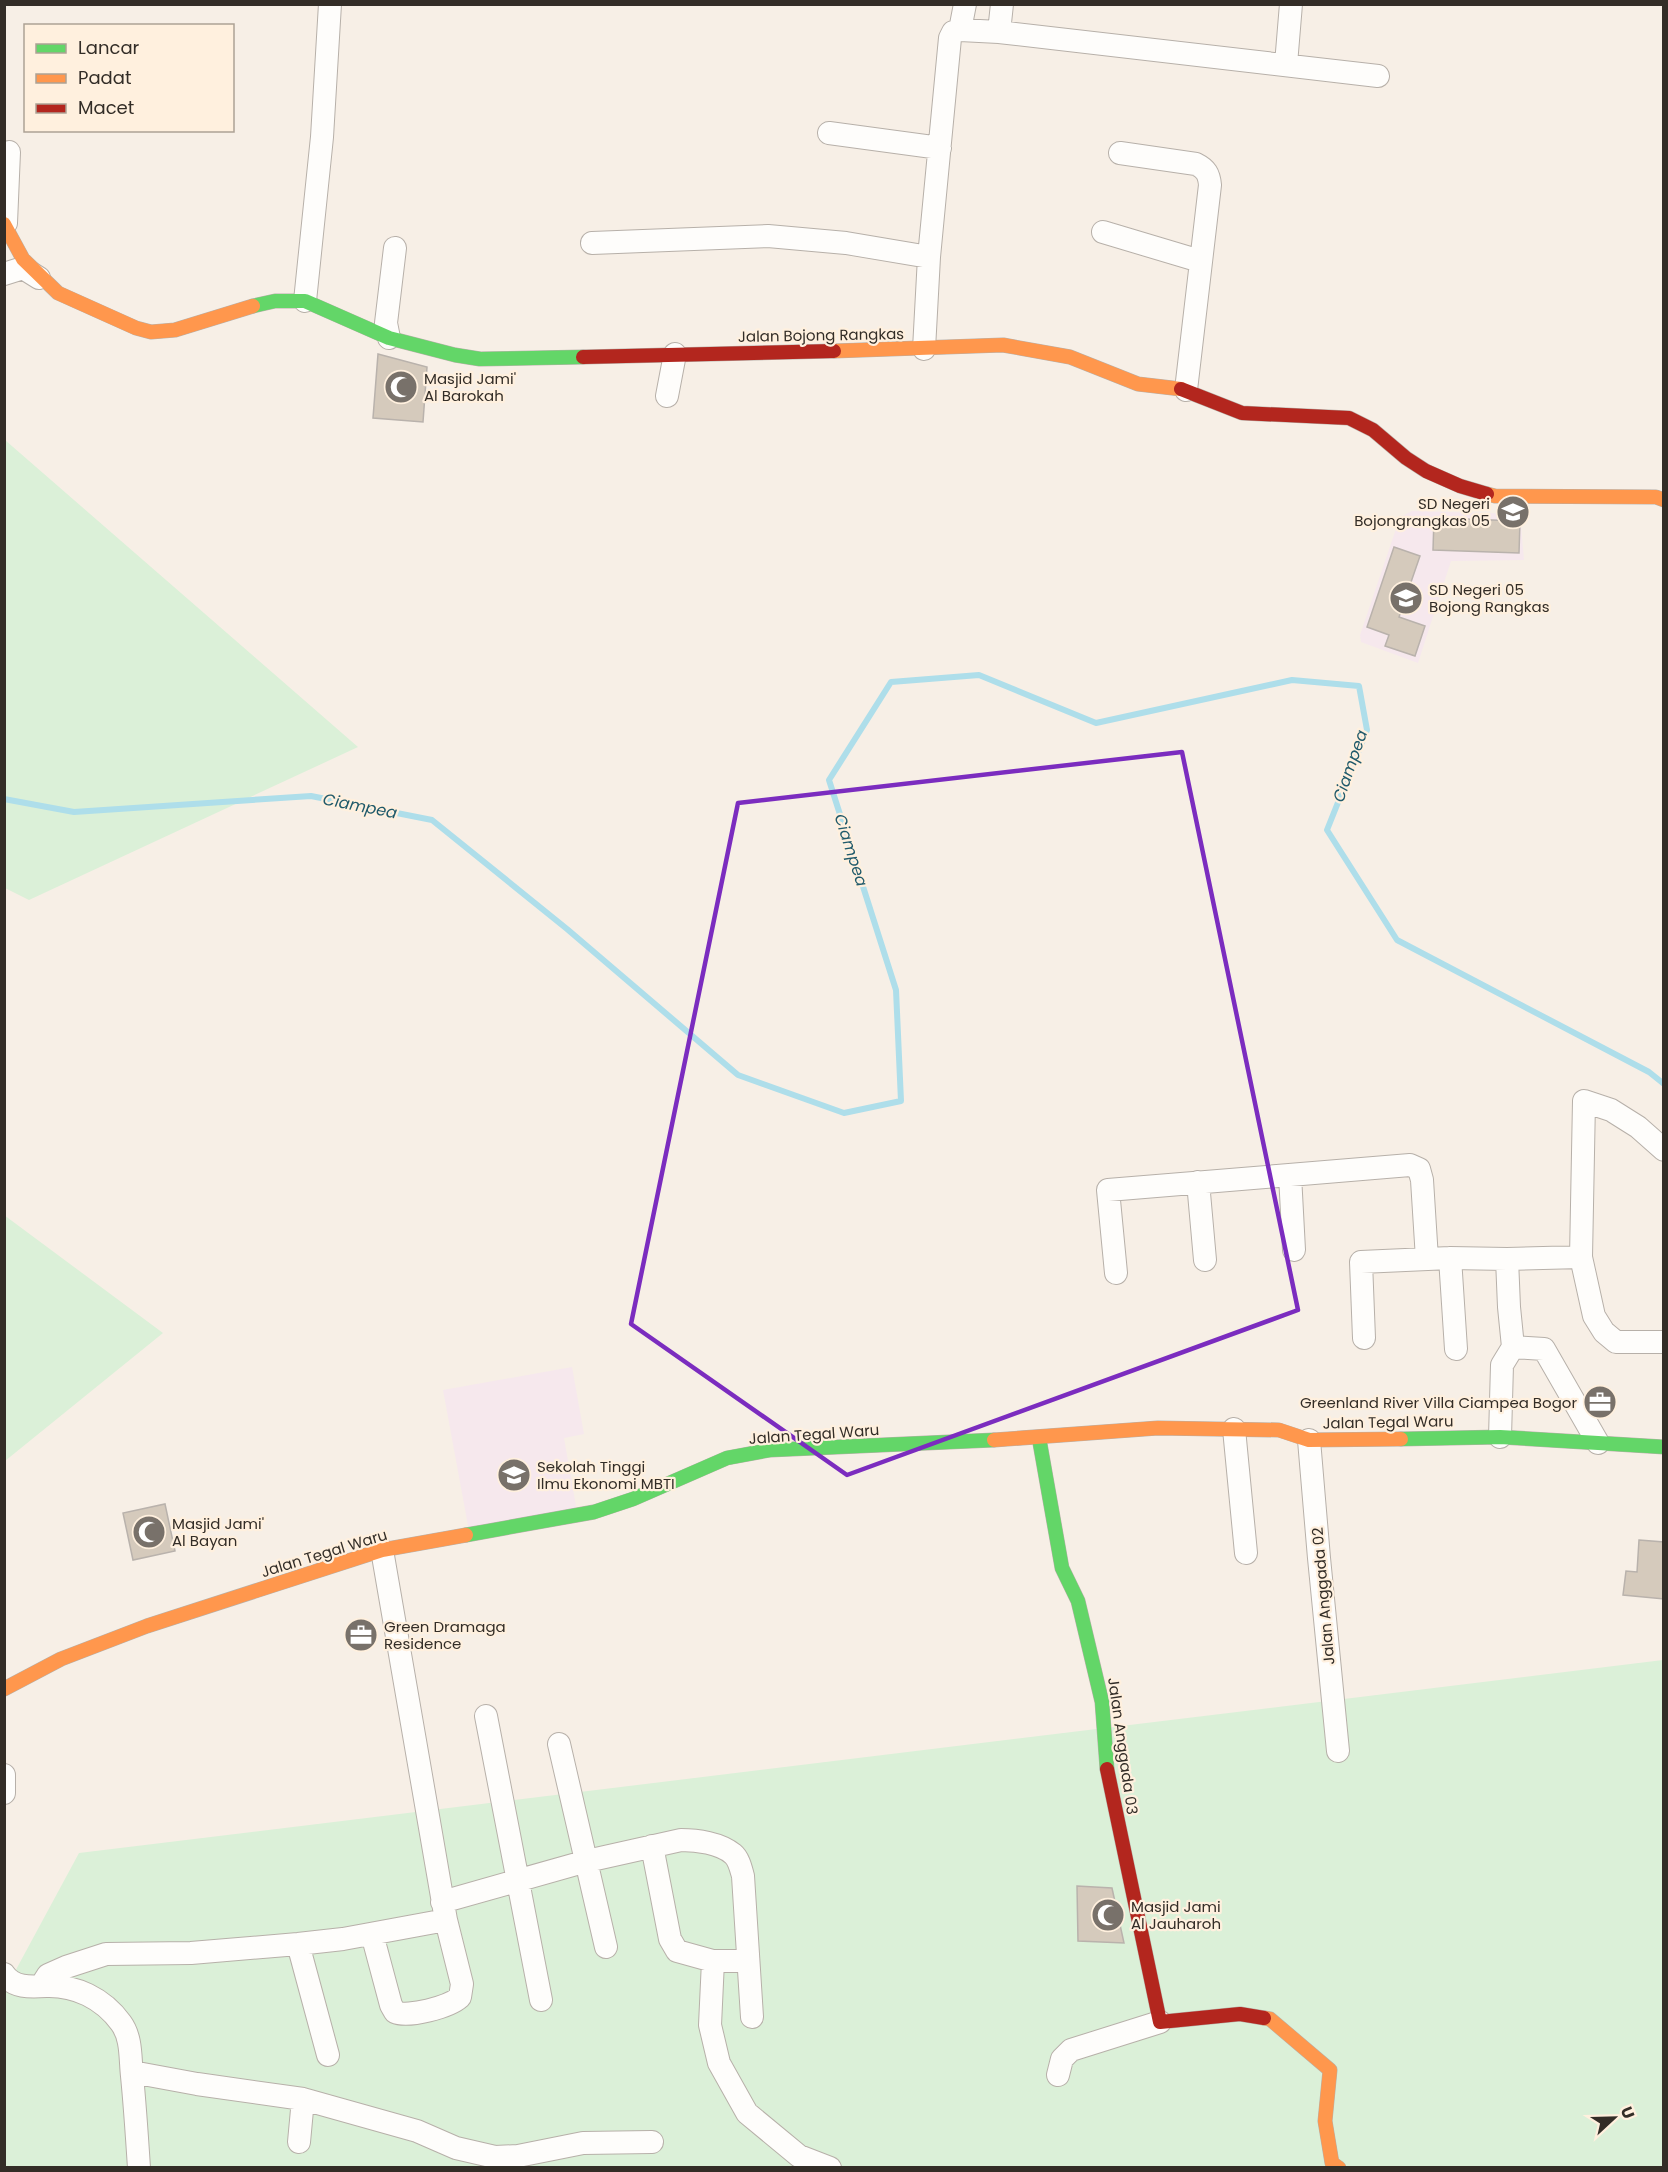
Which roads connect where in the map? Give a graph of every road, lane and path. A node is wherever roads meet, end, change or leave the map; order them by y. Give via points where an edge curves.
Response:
1 (330, 4) edge
2 (965, 4) edge
3 (1002, 4) edge
4 (1291, 4) edge
5 (960, 30) junction
6 (999, 32) junction
7 (1286, 64) junction
8 (1377, 76) dead end
9 (829, 133) dead end
10 (940, 148) junction
11 (9, 152) dead end
12 (1120, 153) dead end
13 (5, 224) edge
14 (1103, 232) dead end
15 (592, 243) dead end
16 (395, 248) dead end
17 (929, 257) junction
18 (1200, 261) junction
19 (4, 274) edge
20 (41, 278) junction
21 (305, 301) junction
22 (389, 338) junction
23 (924, 349) junction
24 (675, 354) junction
25 (1186, 390) junction
26 (667, 396) dead end
27 (1664, 500) edge
28 (1664, 1150) edge
29 (1290, 1175) junction
30 (1198, 1182) junction
31 (1294, 1250) dead end
32 (1581, 1257) junction
33 (1450, 1258) junction
34 (1427, 1259) junction
35 (1507, 1259) junction
36 (1205, 1260) dead end
37 (1116, 1273) dead end
38 (1364, 1338) dead end
39 (1664, 1342) edge
40 (1513, 1347) junction
41 (1456, 1350) dead end
42 (1234, 1429) junction
43 (1500, 1437) junction
44 (1039, 1438) junction
45 (1309, 1440) junction
46 (1598, 1443) junction
47 (1664, 1446) edge
48 (382, 1550) junction
49 (1246, 1553) dead end
50 (4, 1689) edge
51 (486, 1716) dead end
52 (559, 1744) dead end
53 (1338, 1751) dead end
54 (4, 1775) edge
55 (4, 1793) edge
56 (652, 1846) junction
57 (586, 1861) junction
58 (517, 1881) junction
59 (444, 1911) junction
60 (372, 1934) junction
61 (298, 1944) junction
62 (606, 1947) dead end
63 (713, 1961) junction
64 (748, 1961) junction
65 (4, 1974) edge
66 (41, 1986) junction
67 (541, 2000) dead end
68 (752, 2017) dead end
69 (1160, 2022) junction
70 (328, 2055) dead end
71 (132, 2072) junction
72 (1058, 2075) dead end
73 (303, 2099) junction
74 (299, 2142) dead end
75 (652, 2142) dead end
76 (139, 2168) edge
77 (830, 2168) edge
78 (1339, 2168) edge

1 - 21 street via 322,137
2 - 5 street
3 - 6 street
4 - 7 street
5 - 6 street
5 - 10 street via 950,38
6 - 7 street
7 - 8 street
9 - 10 street
10 - 17 street
11 - 13 street
12 - 18 street via 1196,164 1209,174
13 - 20 street, Jalan Bojong Rangkas via 23,259
14 - 18 street
15 - 17 street via 768,236 846,243
16 - 22 street via 386,323
17 - 23 street
18 - 25 street
19 - 20 street via 23,268
20 - 21 street, Jalan Bojong Rangkas via 58,293 151,332 175,330 275,300
21 - 22 street, Jalan Bojong Rangkas
22 - 24 street, Jalan Bojong Rangkas via 480,359
23 - 24 street, Jalan Bojong Rangkas
23 - 25 street, Jalan Bojong Rangkas via 1003,345 1070,357 1138,384
24 - 26 street
25 - 27 street, Jalan Bojong Rangkas via 1242,413 1349,418 1365,423 1407,459 1440,478 1477,492 1495,496
28 - 32 street via 1611,1110 1584,1101
29 - 30 street
29 - 31 street
29 - 34 street via 1410,1165 1419,1169
30 - 36 street
30 - 37 street via 1108,1190
32 - 35 street
32 - 39 street via 1594,1316 1604,1332 1616,1342
33 - 34 street
33 - 35 street
33 - 41 street
34 - 38 street via 1361,1262
35 - 40 street
40 - 43 street via 1502,1365
40 - 46 street via 1544,1350
42 - 44 street, Jalan Tegal Waru via 1158,1428
42 - 45 street, Jalan Tegal Waru via 1280,1430
42 - 49 street
43 - 45 street, Jalan Tegal Waru
43 - 46 street, Jalan Tegal Waru
44 - 48 street, Jalan Tegal Waru via 770,1450 727,1458 594,1512
44 - 69 street, Jalan Anggada 03 via 1062,1568 1078,1601 1102,1702 1107,1774
45 - 53 street, Jalan Anggada 02
46 - 47 street, Jalan Tegal Waru
48 - 50 street, Jalan Tegal Waru via 147,1626 62,1659
48 - 59 street
51 - 58 street
52 - 57 street
54 - 55 street
56 - 57 street
56 - 63 street via 670,1939 677,1951
56 - 64 street via 696,1840 733,1854 743,1876
57 - 58 street
57 - 62 street
58 - 59 street
58 - 67 street
59 - 60 street
59 - 60 street via 462,1984 460,1997 450,2004 406,2015 395,2012
60 - 61 street
61 - 66 street via 191,1953 106,1954 66,1966 48,1975
61 - 70 street
63 - 64 street
63 - 77 street via 710,2025 719,2063 747,2113 799,2156
64 - 68 street
65 - 66 street via 20,1986
66 - 71 street via 77,1989 107,2009 127,2036
69 - 72 street via 1071,2050 1062,2059
69 - 78 street via 1240,2014 1270,2019 1330,2070 1325,2121 1332,2163
71 - 73 street
71 - 76 street
73 - 74 street
73 - 75 street via 495,2157 583,2143

